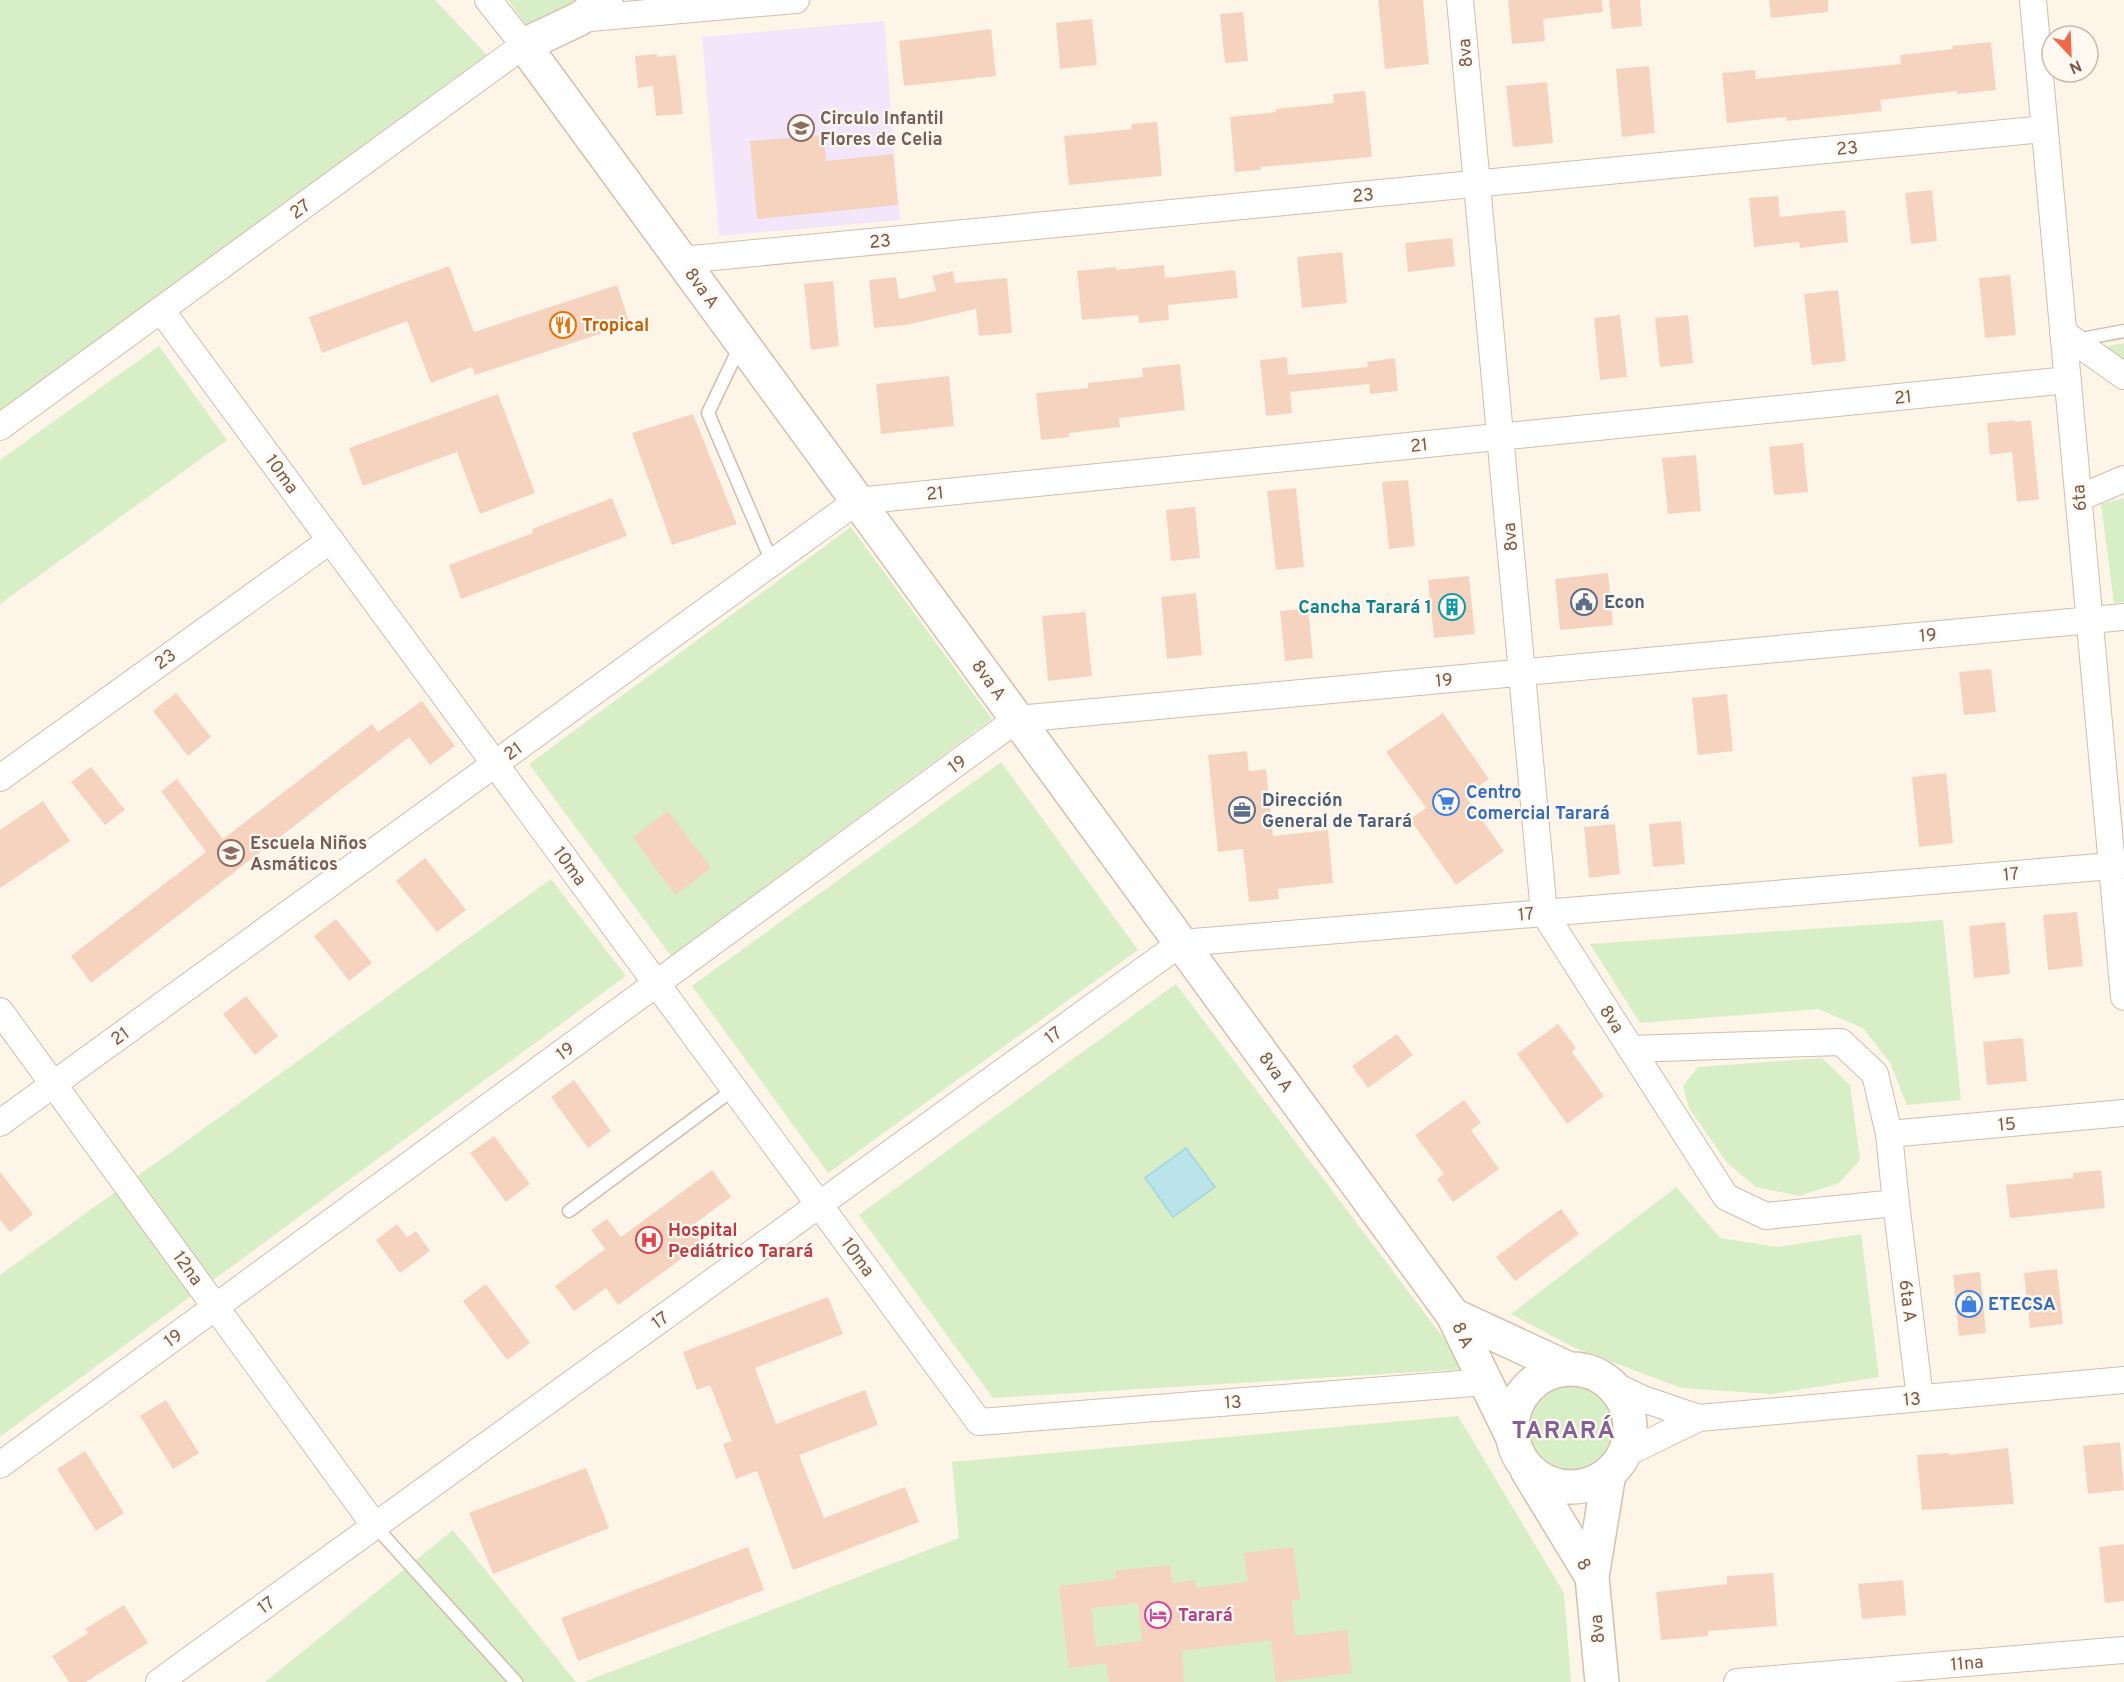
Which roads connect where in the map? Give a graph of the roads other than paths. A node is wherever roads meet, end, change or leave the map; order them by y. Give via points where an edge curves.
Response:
1 (488, 0) edge
2 (606, 0) edge
3 (796, 0) edge
4 (1460, 0) edge
5 (2034, 0) edge
6 (579, 19) junction
7 (524, 45) junction
8 (2045, 129) junction
9 (1477, 184) junction
10 (682, 260) junction
11 (161, 310) junction
12 (2124, 331) edge
13 (2069, 337) junction
14 (742, 342) junction
15 (2124, 376) edge
16 (2068, 380) junction
17 (0, 427) edge
18 (1500, 437) junction
19 (2124, 479) edge
20 (2079, 498) junction
21 (858, 501) junction
22 (331, 540) junction
23 (772, 562) junction
24 (2124, 617) edge
25 (2090, 620) junction
26 (1522, 673) junction
27 (1017, 719) junction
28 (495, 764) junction
29 (0, 778) edge
30 (2118, 865) edge
31 (1544, 913) junction
32 (1181, 943) junction
33 (657, 983) junction
34 (2124, 997) edge
35 (0, 1011) edge
36 (1631, 1049) junction
37 (53, 1084) junction
38 (734, 1089) junction
39 (2124, 1113) edge
40 (0, 1123) edge
41 (1889, 1134) junction
42 (1896, 1203) junction
43 (819, 1204) junction
44 (569, 1211) dead end
45 (216, 1307) junction
46 (1453, 1315) junction
47 (1568, 1368) junction
48 (2124, 1380) edge
49 (1486, 1382) junction
50 (1613, 1385) junction
51 (1920, 1398) junction
52 (1699, 1418) junction
53 (979, 1422) joint
54 (1517, 1449) junction
55 (1617, 1464) junction
56 (0, 1465) edge
57 (375, 1526) junction
58 (1592, 1577) junction
59 (2124, 1650) edge
60 (159, 1682) edge
61 (516, 1682) edge
62 (1602, 1682) edge
63 (1737, 1682) edge

1 - 7 street
2 - 6 street, 27
3 - 6 street
4 - 9 street, 8va
5 - 8 street, 6ta
6 - 7 street, 27
7 - 10 street, 8va A
7 - 11 street, 27
8 - 9 street, 23
8 - 13 street, 6ta
9 - 10 street, 23
9 - 18 street, 8va
10 - 14 street, 8va A
11 - 17 street, 27
11 - 22 street, 10ma
12 - 13 lane
13 - 15 street
13 - 16 street, 6ta
14 - 21 street, 8va A
14 - 23 lane via 708,413
16 - 18 street, 21
16 - 20 street, 6ta
18 - 21 street, 21
18 - 26 street, 8va
19 - 20 street
20 - 25 street, 6ta
21 - 23 street, 21
21 - 27 street, 8va A
22 - 28 street, 10ma
22 - 29 street, 23
23 - 28 street, 21
24 - 25 street, 19
25 - 26 street, 19
25 - 30 street, 6ta
26 - 27 street, 19
26 - 31 street, 8va
27 - 32 street, 8va A
27 - 33 street, 19
28 - 33 street, 10ma
28 - 37 street, 21
30 - 31 street, 17
30 - 34 street, 6ta
31 - 32 street, 17
31 - 36 street, 8va
32 - 43 street, 17
32 - 46 street, 8va A
33 - 38 street, 10ma
33 - 45 street, 19
35 - 37 street, 12na
36 - 41 street, 6ta A via 1841,1042 1875,1074
36 - 42 street, 8va via 1726,1197 1766,1216
37 - 40 street, 21
37 - 45 street, 12na
38 - 43 street, 10ma
38 - 44 lane
39 - 41 street, 15
41 - 42 street, 6ta A
42 - 51 street, 6ta A
43 - 53 street, 10ma
43 - 57 street, 17
45 - 56 street, 19
45 - 57 street, 12na
46 - 47 street, 8 A
46 - 49 street, 8 A
47 - 50 street via 1600,1375
47 - 54 street via 1548,1373 1519,1400 1513,1418
48 - 51 street, 13
49 - 53 street, 13
49 - 54 street, 8 A
50 - 52 street, 13
50 - 55 street via 1630,1417 1630,1436
51 - 52 street, 13
52 - 55 street, 13
54 - 55 street via 1536,1475 1563,1486 1592,1483
54 - 58 street, 8
55 - 58 street, 8
57 - 60 street, 17
57 - 61 lane
58 - 62 street, 8va
59 - 63 street, 11na

